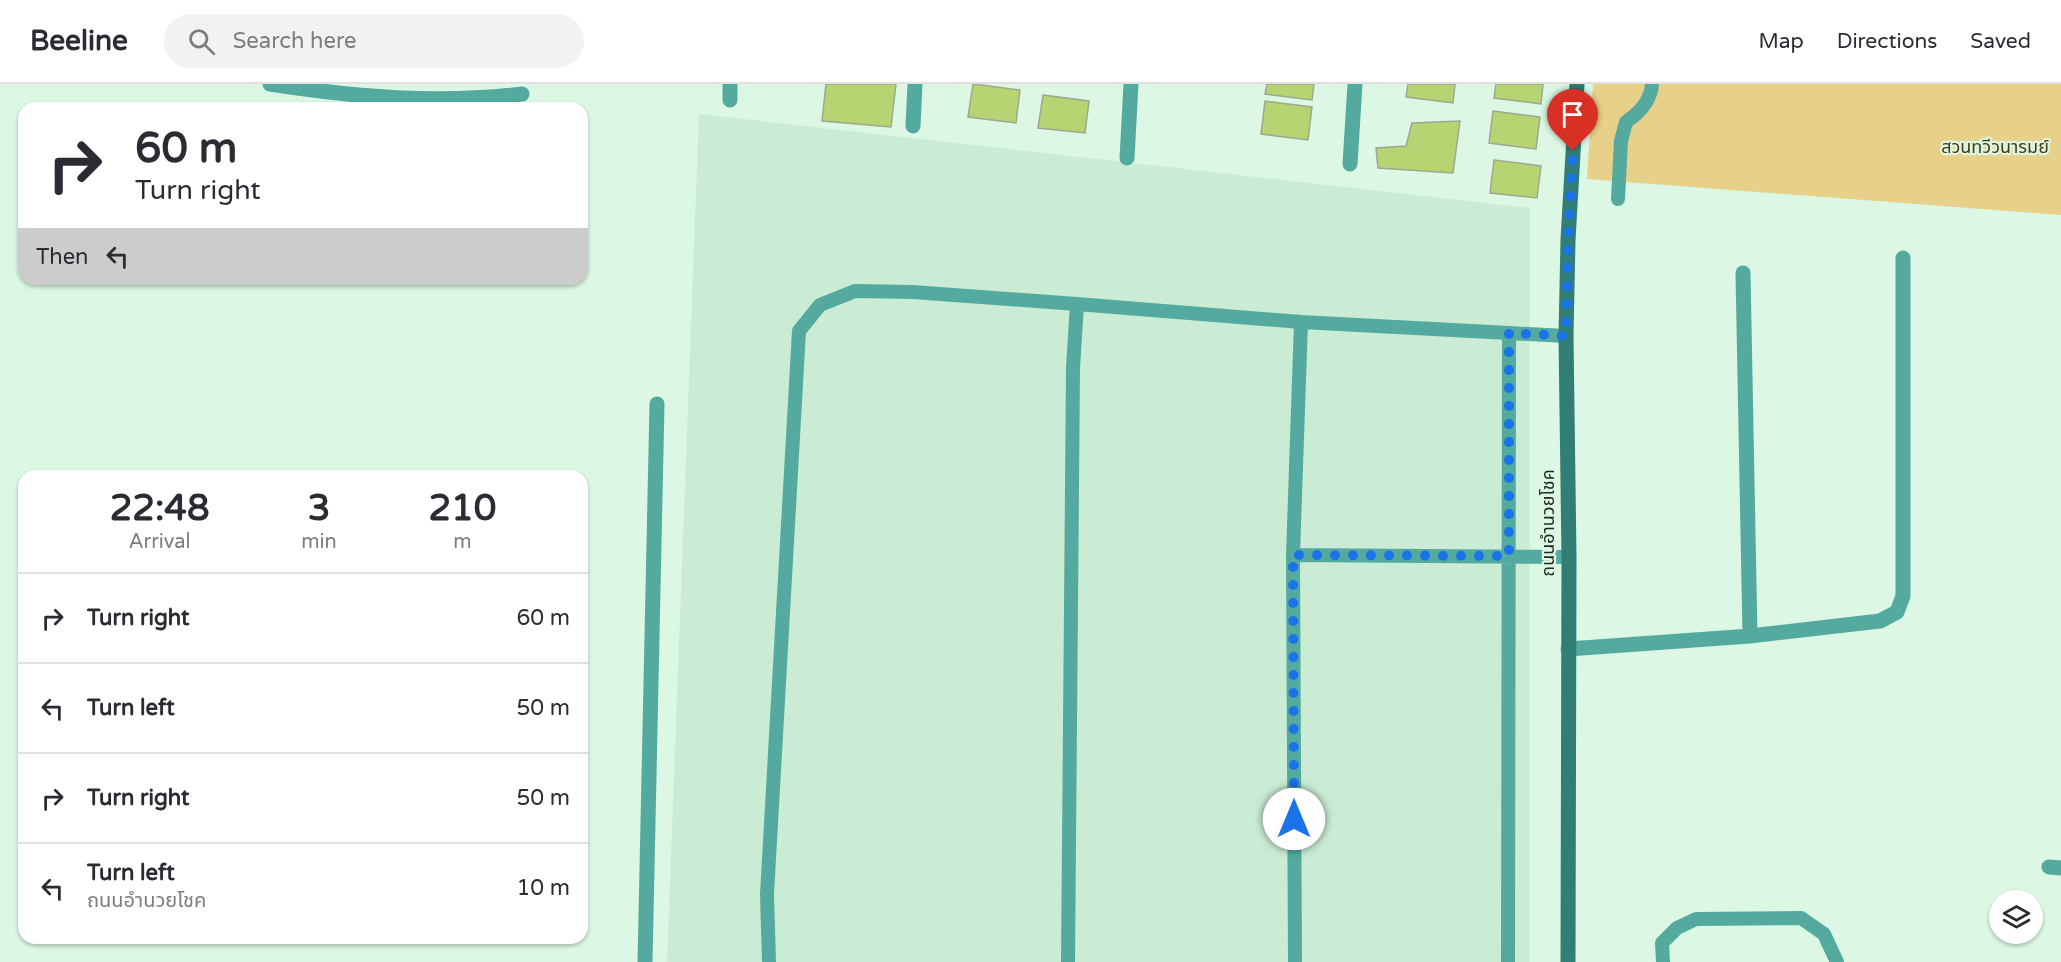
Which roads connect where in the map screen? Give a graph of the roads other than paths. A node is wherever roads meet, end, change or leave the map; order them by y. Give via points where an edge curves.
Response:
1 (270, 84) edge
2 (730, 84) edge
3 (915, 84) edge
4 (1131, 84) edge
5 (1354, 84) edge
6 (1577, 84) edge
7 (1652, 84) edge
8 (522, 94) dead end
9 (730, 100) dead end
10 (913, 126) dead end
11 (1127, 159) dead end
12 (1350, 164) dead end
13 (1618, 199) dead end
14 (1903, 258) dead end
15 (1743, 273) dead end
16 (1077, 304) junction
17 (1301, 322) junction
18 (1509, 333) junction
19 (1566, 336) junction
20 (657, 404) dead end
21 (1293, 555) junction
22 (1509, 556) junction
23 (1569, 557) junction
24 (1750, 636) junction
25 (1568, 649) junction
26 (645, 962) edge
27 (769, 962) edge
28 (1068, 962) edge
29 (1295, 962) edge
30 (1508, 962) edge
31 (1568, 962) edge
32 (1663, 962) edge
33 (1837, 962) edge

1 - 8 street via 379,98 481,99
2 - 9 street
3 - 10 street
4 - 11 street
5 - 12 street
6 - 19 street, ถนนอำนวยโชค
7 - 13 lane via 1638,114 1626,122 1621,141
14 - 24 street via 1903,596 1898,612 1880,621
15 - 24 street
16 - 17 lane
16 - 27 lane via 855,291 820,305 799,331 767,894
16 - 28 lane via 1073,368
17 - 18 lane
17 - 21 lane
18 - 19 lane
18 - 22 lane
19 - 23 street, ถนนอำนวยโชค
20 - 26 street
21 - 22 lane
21 - 29 lane
22 - 23 lane
22 - 30 lane
23 - 25 street, ถนนอำนวยโชค
24 - 25 street
25 - 31 street, ถนนอำนวยโชค
32 - 33 lane via 1662,943 1677,928 1696,919 1801,918 1824,934

